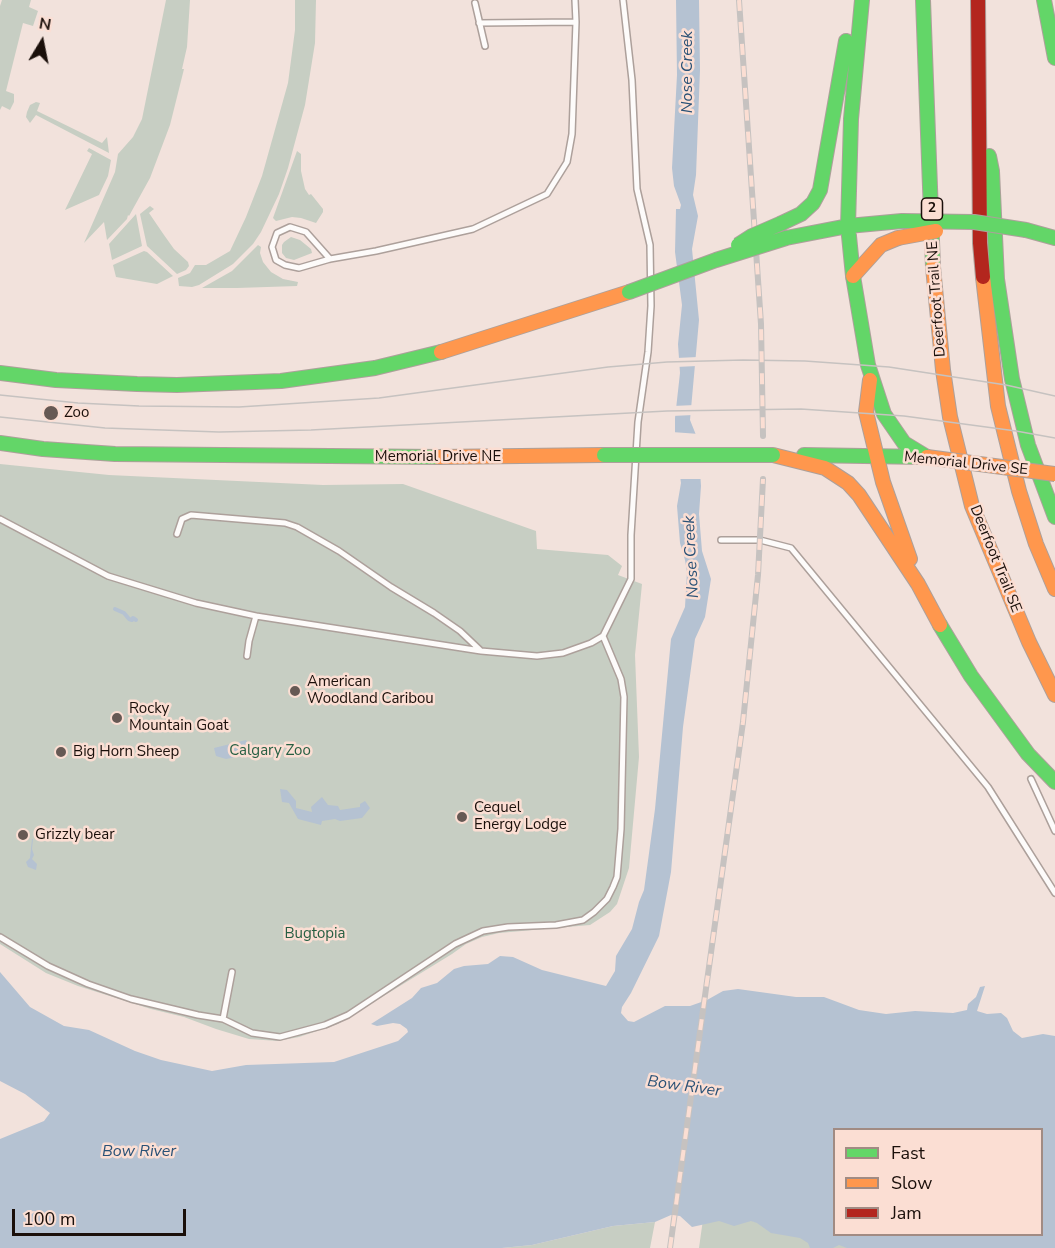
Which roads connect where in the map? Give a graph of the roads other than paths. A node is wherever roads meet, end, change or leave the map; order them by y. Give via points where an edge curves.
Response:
1 (575, 0) edge
2 (623, 0) edge
3 (853, 0) edge
4 (862, 0) edge
5 (923, 0) edge
6 (978, 0) edge
7 (1044, 0) edge
8 (475, 3) dead end
9 (576, 22) junction
10 (479, 23) junction
11 (485, 46) dead end
12 (1055, 58) edge
13 (980, 112) junction
14 (974, 222) junction
15 (848, 226) junction
16 (1055, 238) edge
17 (330, 258) junction
18 (716, 260) junction
19 (853, 276) junction
20 (0, 373) edge
21 (871, 374) junction
22 (950, 417) joint
23 (0, 442) edge
24 (773, 455) junction
25 (876, 456) junction
26 (927, 457) junction
27 (1055, 474) edge
28 (1055, 517) edge
29 (0, 519) edge
30 (177, 534) dead end
31 (721, 540) dead end
32 (918, 584) junction
33 (1055, 589) edge
34 (256, 616) junction
35 (603, 636) junction
36 (482, 651) junction
37 (248, 656) dead end
38 (1055, 695) edge
39 (1031, 779) dead end
40 (1055, 782) edge
41 (1055, 831) edge
42 (1055, 893) edge
43 (0, 937) edge
44 (232, 972) dead end
45 (223, 1019) junction

1 - 9 lane
2 - 35 lane via 638,189 650,245 651,306 638,422 631,579
3 - 18 main road, bridge via 820,190 801,214 752,236
4 - 15 main road via 851,118
5 - 22 main road, Deerfoot Trail NE / 2 via 934,288
6 - 13 main road
7 - 12 main road
8 - 10 lane
9 - 10 lane
9 - 17 lane via 572,134 567,162 547,194 473,229
10 - 11 lane
13 - 28 main road via 992,171 997,279 1012,379 1028,445
13 - 33 main road via 980,243 998,406 1036,544
14 - 15 main road, bridge via 902,221
14 - 16 main road, bridge
14 - 19 main road, bridge via 880,245
15 - 18 main road, bridge via 786,238
15 - 19 main road
17 - 17 lane via 306,232 290,227 277,233 272,247 276,260 299,268
18 - 20 main road, bridge via 461,347 375,368 281,381 208,384 56,380
19 - 21 main road
21 - 25 main road via 866,412
21 - 26 main road via 892,429 904,443
22 - 38 main road, Deerfoot Trail SE / 2 via 972,506
23 - 24 main road, Memorial Drive NE, bridge via 115,454 387,458
24 - 25 main road, Memorial Drive NE
24 - 32 main road via 825,468 848,483
25 - 26 main road, Memorial Drive SE
25 - 32 main road
26 - 27 main road, Memorial Drive SE, bridge
29 - 34 lane via 108,576 196,603
30 - 36 lane via 182,519 190,515 297,527 434,613
31 - 42 lane via 760,540 790,548 988,787
32 - 40 main road via 977,684 1028,754
34 - 36 lane
34 - 37 lane
35 - 36 lane via 563,653 537,656
35 - 45 lane via 621,679 624,697 617,877 607,899 583,920 573,923 494,928 471,936 348,1015 303,1031 280,1037 263,1036
39 - 41 lane
43 - 45 lane via 88,984 131,999
44 - 45 lane

